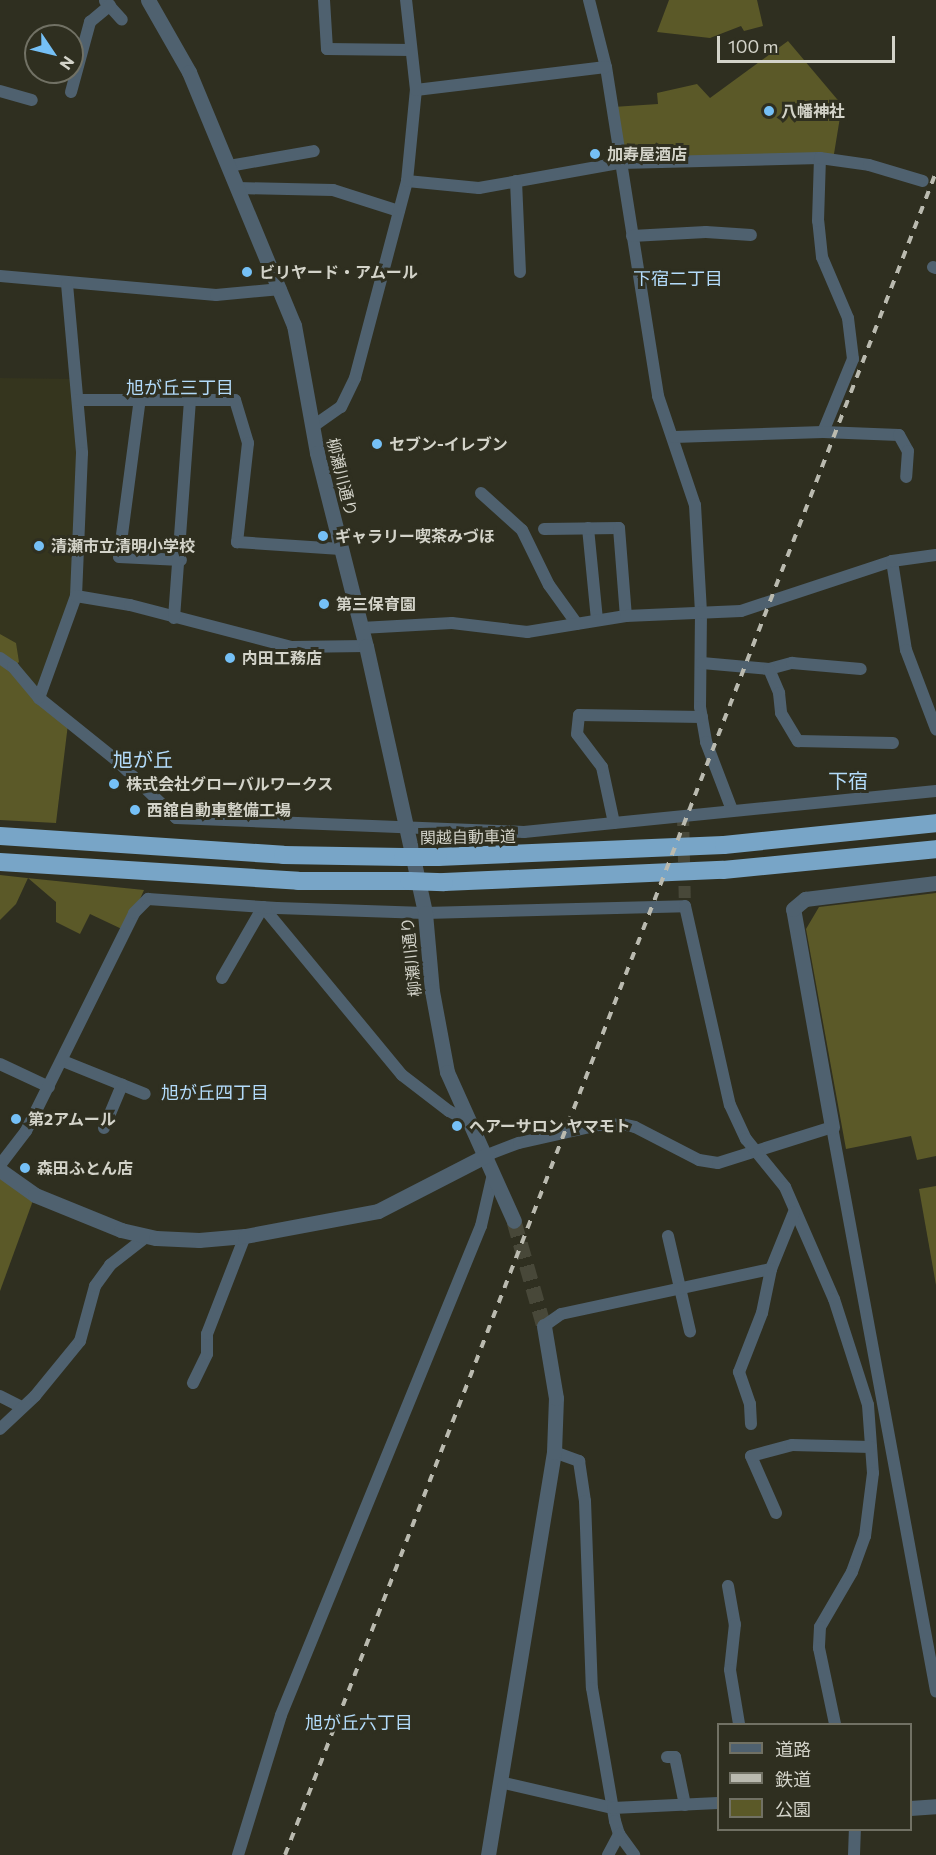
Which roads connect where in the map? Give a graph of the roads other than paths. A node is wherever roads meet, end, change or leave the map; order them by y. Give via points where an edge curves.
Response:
1 (148, 0) edge
2 (324, 0) edge
3 (406, 0) edge
4 (589, 0) edge
5 (107, 2) edge
6 (122, 20) dead end
7 (411, 50) junction
8 (606, 67) junction
9 (416, 90) junction
10 (0, 91) edge
11 (71, 92) dead end
12 (32, 100) dead end
13 (314, 151) dead end
14 (820, 158) junction
15 (620, 163) junction
16 (229, 166) junction
17 (407, 181) junction
18 (516, 181) junction
19 (923, 181) dead end
20 (238, 188) junction
21 (399, 211) junction
22 (751, 235) dead end
23 (632, 236) junction
24 (520, 273) dead end
25 (0, 276) edge
26 (67, 284) junction
27 (281, 289) junction
28 (140, 398) junction
29 (190, 399) junction
30 (78, 400) junction
31 (312, 427) junction
32 (823, 432) junction
33 (674, 436) junction
34 (906, 477) dead end
35 (481, 493) dead end
36 (588, 528) junction
37 (544, 529) dead end
38 (341, 549) junction
39 (936, 555) edge
40 (181, 560) junction
41 (892, 561) junction
42 (76, 596) junction
43 (701, 612) junction
44 (626, 616) junction
45 (174, 618) junction
46 (597, 620) junction
47 (578, 624) junction
48 (361, 628) junction
49 (366, 646) junction
50 (0, 658) edge
51 (702, 663) junction
52 (769, 669) junction
53 (861, 669) dead end
54 (39, 698) junction
55 (702, 717) junction
56 (936, 729) edge
57 (893, 743) dead end
58 (936, 791) edge
59 (732, 810) junction
60 (614, 823) junction
61 (936, 823) edge
62 (405, 828) junction
63 (0, 836) edge
64 (936, 849) edge
65 (0, 862) edge
66 (936, 883) edge
67 (264, 907) junction
68 (425, 913) junction
69 (222, 978) dead end
70 (63, 1060) junction
71 (0, 1064) edge
72 (122, 1085) junction
73 (49, 1087) junction
74 (145, 1094) dead end
75 (470, 1122) junction
76 (832, 1127) junction
77 (104, 1128) dead end
78 (758, 1151) junction
79 (487, 1155) junction
80 (0, 1168) edge
81 (493, 1174) junction
82 (794, 1212) junction
83 (514, 1221) tunnel mouth
84 (245, 1236) junction
85 (668, 1236) dead end
86 (147, 1237) junction
87 (771, 1269) junction
88 (681, 1286) junction
89 (544, 1326) joint
90 (690, 1331) dead end
91 (194, 1383) dead end
92 (0, 1396) edge
93 (884, 1401) junction
94 (868, 1405) junction
95 (22, 1407) junction
96 (751, 1424) dead end
97 (0, 1429) edge
98 (872, 1447) junction
99 (554, 1452) junction
100 (776, 1513) dead end
101 (728, 1586) dead end
102 (936, 1691) edge
103 (739, 1723) edge
104 (835, 1723) edge
105 (667, 1757) dead end
106 (500, 1782) junction
107 (717, 1803) edge
108 (685, 1805) junction
109 (936, 1806) edge
110 (912, 1808) edge
111 (613, 1809) junction
112 (855, 1831) edge
113 (619, 1834) junction
114 (238, 1855) edge
115 (488, 1855) edge
116 (608, 1855) edge
117 (634, 1855) edge
118 (854, 1855) edge

1 - 16 street, 柳瀬川通り via 189,72
2 - 7 street via 327,49
3 - 7 street
4 - 8 street
5 - 6 street
5 - 11 street via 90,22
7 - 9 street
8 - 9 street
8 - 15 street
9 - 17 street
10 - 12 street
13 - 16 street
14 - 15 street
14 - 19 street via 869,165
14 - 32 street via 818,221 822,257 848,318 853,359
15 - 18 street
15 - 23 street
16 - 20 street, 柳瀬川通り
17 - 18 street via 479,188
17 - 21 street
18 - 24 street
20 - 21 street via 333,190
20 - 27 street, 柳瀬川通り
21 - 31 street via 355,378 341,406
22 - 23 street via 706,232
23 - 33 street via 658,396
25 - 26 street
26 - 27 street via 216,295
26 - 30 street
27 - 31 street, 柳瀬川通り via 302,356
28 - 29 street
28 - 30 street
28 - 40 street via 119,558
29 - 38 street via 235,400 248,443 237,542
29 - 40 street
30 - 42 street via 82,453
31 - 38 street, 柳瀬川通り
32 - 33 street
32 - 34 street via 899,435 908,451
33 - 43 street via 695,505
35 - 47 street via 522,530 549,585
36 - 37 street
36 - 44 street via 618,528
36 - 46 street
38 - 48 street, 柳瀬川通り
39 - 41 street
40 - 45 street
41 - 43 street via 741,612
41 - 56 street via 906,650
42 - 45 street
42 - 54 street
43 - 44 street
43 - 51 street
44 - 46 street
45 - 49 street via 291,647
46 - 47 street
47 - 48 street via 527,632 452,623
48 - 49 street, 柳瀬川通り
49 - 62 street, 柳瀬川通り
50 - 54 street via 13,667
51 - 52 street
51 - 55 street
52 - 53 street via 792,663
52 - 57 street via 781,713 798,741
54 - 62 street via 115,759 176,818
55 - 59 street via 706,742
55 - 60 street via 579,715 577,734 602,767
58 - 59 street
59 - 60 street
60 - 62 street via 524,832
61 - 63 highway, 関越自動車道, bridge via 724,845 438,857 283,855
62 - 68 street, 柳瀬川通り
64 - 65 highway, bridge via 723,870 444,882 298,881
66 - 76 street via 805,899 793,909
67 - 68 street
67 - 69 street
67 - 70 street via 148,899 134,913
67 - 75 street via 402,1075
68 - 75 street, 柳瀬川通り via 432,991 447,1072
68 - 78 street via 685,906 730,1105 746,1139
70 - 72 street
70 - 73 street
71 - 73 street
72 - 74 street
72 - 77 street
73 - 80 street via 26,1131
75 - 79 street, 柳瀬川通り
76 - 78 street
76 - 93 street
78 - 79 street via 710,1163 622,1124 519,1143
78 - 82 street via 785,1187
79 - 81 street, 柳瀬川通り
79 - 84 street via 378,1211
80 - 86 street via 46,1200
81 - 83 street, 柳瀬川通り
81 - 114 street via 481,1226 281,1715
82 - 87 street
82 - 94 street via 834,1299
84 - 86 street via 193,1240
84 - 91 street via 207,1334 207,1354
85 - 88 street
86 - 95 street via 110,1266 95,1286 80,1341
87 - 88 street
87 - 96 street via 762,1313 738,1372 750,1404
88 - 89 street via 561,1314
88 - 90 street
89 - 99 street via 556,1398
92 - 95 street
93 - 94 street
93 - 102 street
94 - 98 street
95 - 97 street
98 - 100 street via 792,1445 751,1456
98 - 104 street via 873,1473 864,1536 852,1572 820,1626 819,1648
99 - 106 street
99 - 111 street via 579,1461 583,1484 592,1688
101 - 103 street via 735,1624 730,1670
105 - 108 street via 675,1756
106 - 111 street
106 - 115 street
107 - 108 street
108 - 111 street
109 - 110 street
111 - 113 street
112 - 118 street
113 - 116 street
113 - 117 street

